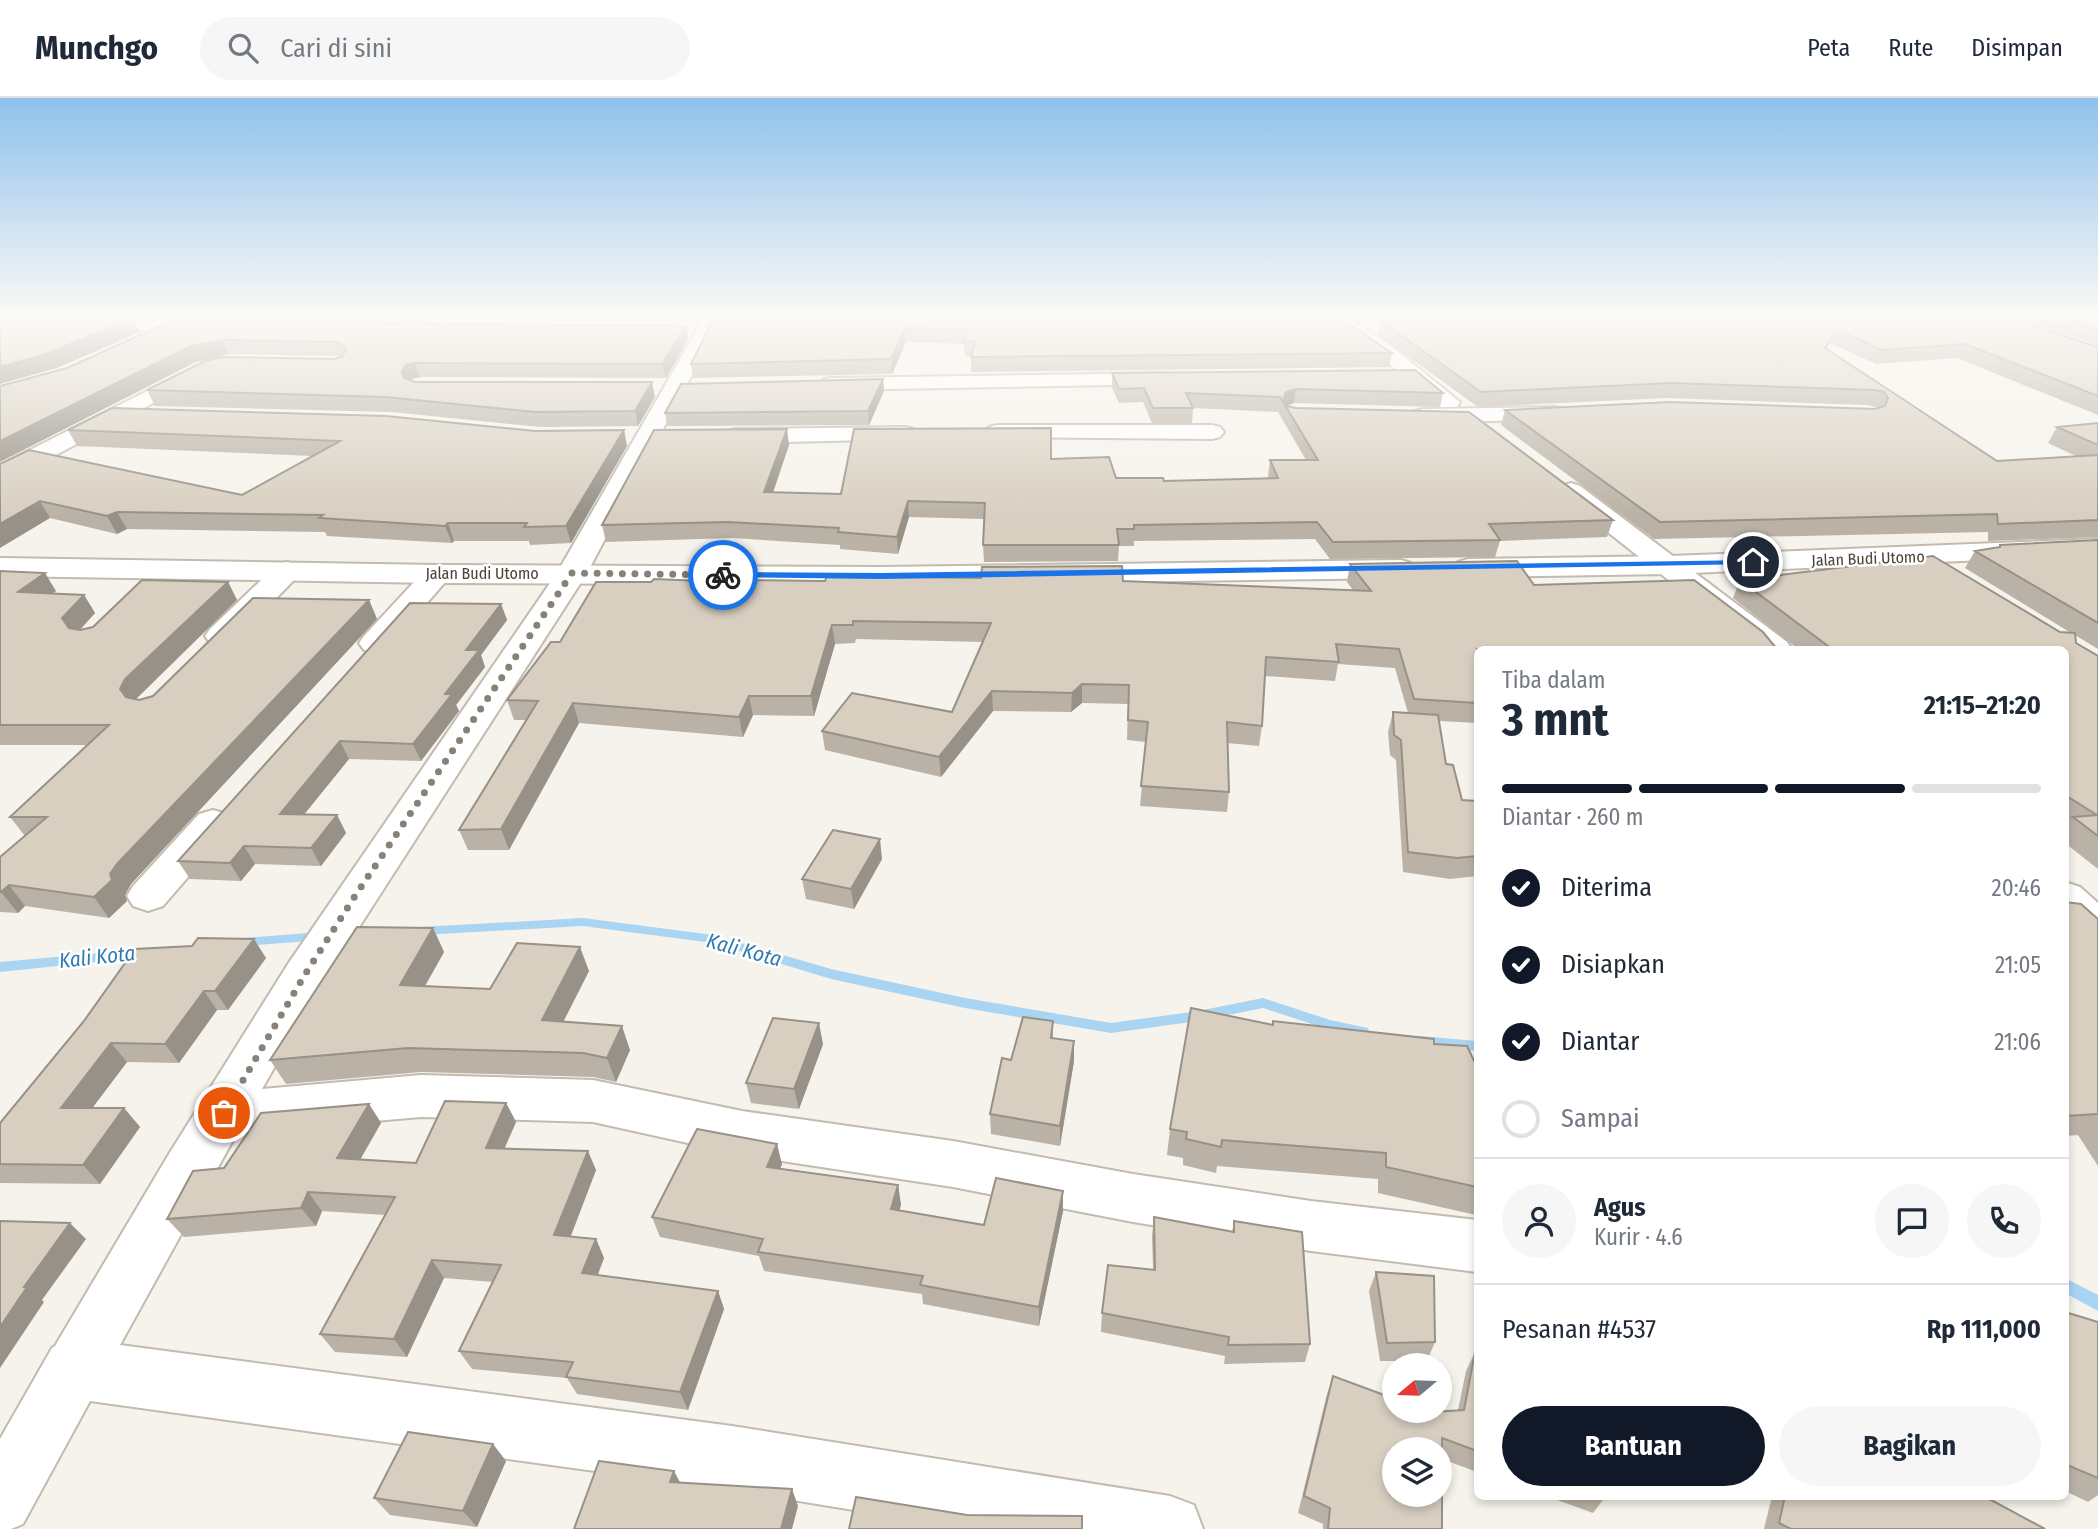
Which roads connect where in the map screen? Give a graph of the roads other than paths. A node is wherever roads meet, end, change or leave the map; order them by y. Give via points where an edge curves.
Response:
1 (178, 383) edge
2 (677, 383) edge
3 (905, 383) edge
4 (1424, 383) edge
5 (814, 384) edge
6 (118, 414) junction
7 (159, 414) edge
8 (1575, 414) edge
9 (1404, 415) edge
10 (1470, 417) junction
11 (1212, 432) dead end
12 (926, 433) edge
13 (981, 433) edge
14 (716, 437) edge
15 (1502, 440) edge
16 (0, 446) edge
17 (52, 448) junction
18 (0, 475) edge
19 (1555, 479) edge
20 (2098, 547) edge
21 (1919, 556) junction
22 (1670, 565) junction
23 (1, 568) edge
24 (161, 570) junction
25 (286, 572) junction
26 (572, 573) junction
27 (437, 574) junction
28 (1955, 578) edge
29 (132, 598) edge
30 (1772, 646) edge
31 (199, 659) edge
32 (353, 667) edge
33 (232, 802) edge
34 (148, 895) dead end
35 (2069, 901) edge
36 (2098, 927) edge
37 (224, 1113) junction
38 (1474, 1246) edge
39 (73, 1369) junction
40 (0, 1501) edge
41 (1170, 1529) edge

1 - 6 street
2 - 26 street
3 - 5 street
4 - 10 street
6 - 7 street
6 - 17 street
8 - 10 street
9 - 10 street
10 - 15 street
11 - 13 street
12 - 14 street
16 - 17 street
17 - 18 street
19 - 22 street
20 - 21 street, Jalan Budi Utomo
21 - 22 street, Jalan Budi Utomo
21 - 28 street
22 - 26 street, Jalan Budi Utomo via 881,576
22 - 30 street
23 - 24 street, Jalan Budi Utomo
24 - 25 street, Jalan Budi Utomo
24 - 29 street
25 - 27 street, Jalan Budi Utomo
25 - 31 street
26 - 27 street, Jalan Budi Utomo
26 - 37 street via 355,896
27 - 32 street
33 - 34 street
35 - 36 street
37 - 38 street via 421,1096 593,1101 742,1133 953,1164 1133,1198
37 - 39 street
39 - 40 street
39 - 41 street via 732,1458

